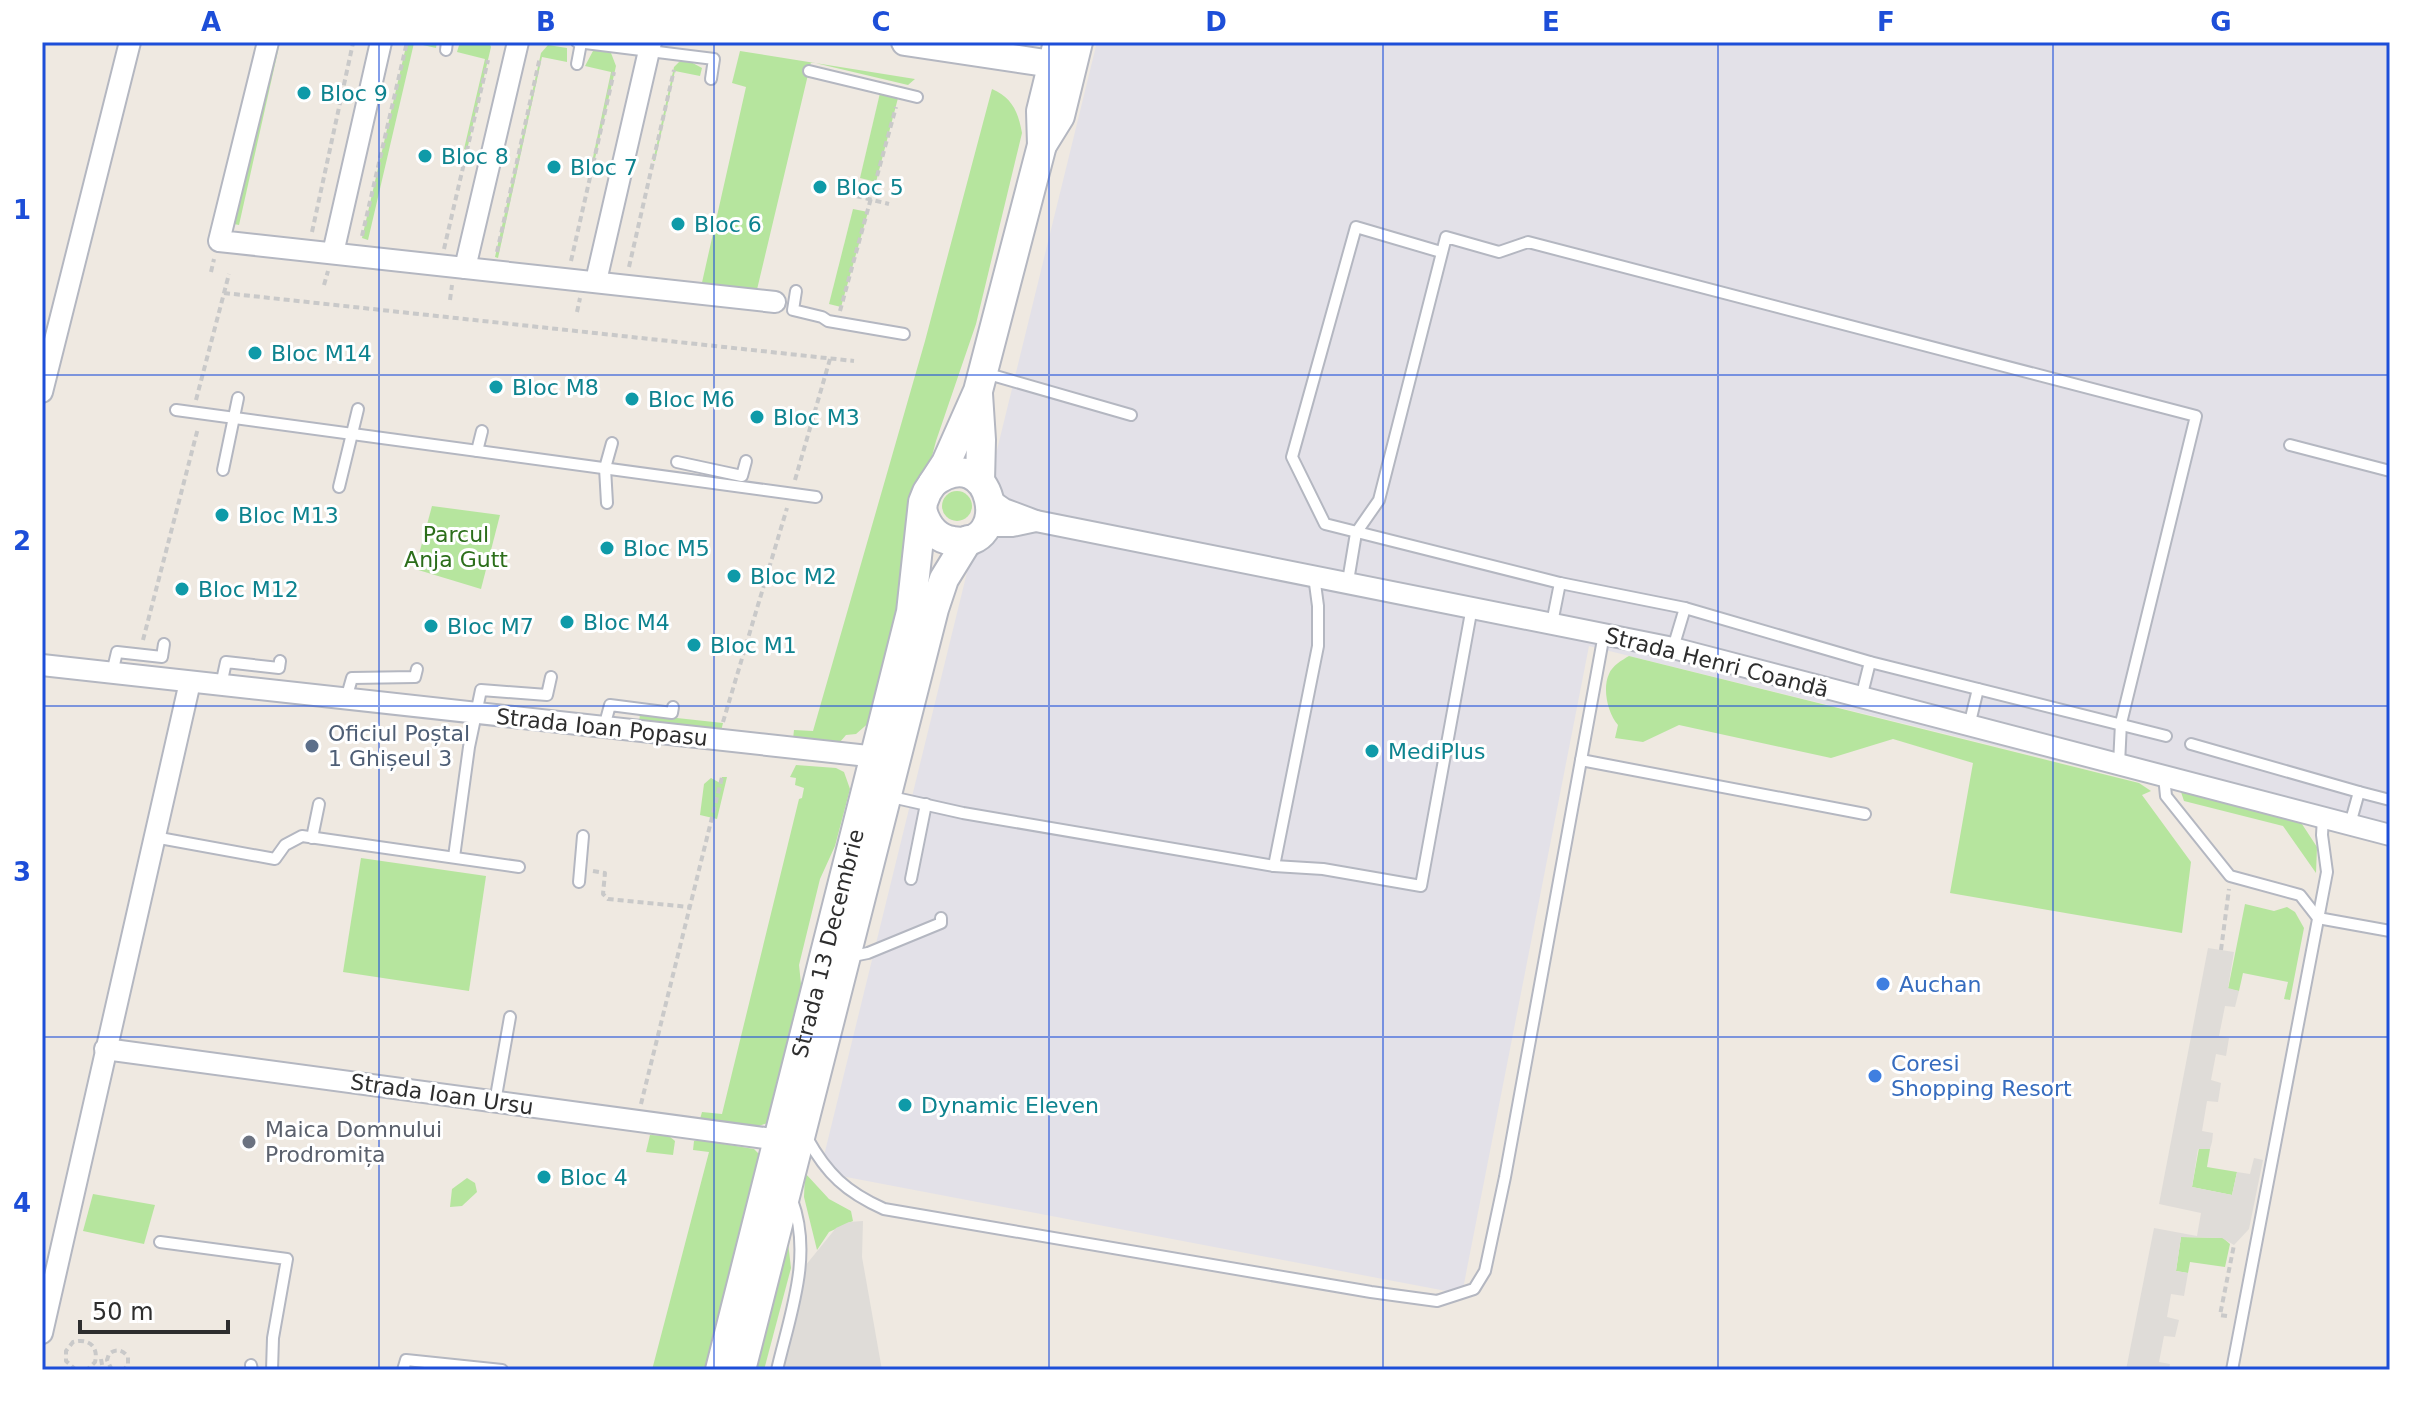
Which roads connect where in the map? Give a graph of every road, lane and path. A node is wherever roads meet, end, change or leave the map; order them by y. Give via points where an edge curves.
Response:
1 (130, 42) edge
2 (268, 42) edge
3 (381, 42) edge
4 (407, 42) edge
5 (518, 42) edge
6 (579, 42) edge
7 (905, 42) edge
8 (1078, 42) edge
9 (353, 43) edge
10 (650, 46) edge
11 (1055, 53) edge
12 (540, 57) dead end
13 (488, 60) dead end
14 (577, 64) dead end
15 (674, 70) dead end
16 (809, 71) dead end
17 (614, 72) dead end
18 (711, 79) dead end
19 (917, 97) dead end
20 (898, 98) dead end
21 (1042, 145) junction
22 (856, 196) dead end
23 (872, 200) junction
24 (889, 204) dead end
25 (311, 239) dead end
26 (368, 240) dead end
27 (1441, 252) junction
28 (333, 253) junction
29 (442, 257) dead end
30 (498, 258) dead end
31 (465, 268) junction
32 (570, 268) dead end
33 (631, 271) dead end
34 (229, 274) dead end
35 (596, 281) junction
36 (796, 291) dead end
37 (224, 293) junction
38 (775, 302) dead end
39 (822, 317) junction
40 (838, 317) junction
41 (855, 325) junction
42 (904, 334) dead end
43 (830, 359) junction
44 (854, 361) dead end
45 (980, 382) junction
46 (42, 392) edge
47 (238, 398) dead end
48 (358, 409) dead end
49 (176, 410) dead end
50 (197, 413) junction
51 (1131, 415) dead end
52 (233, 418) junction
53 (482, 431) dead end
54 (352, 434) junction
55 (612, 443) dead end
56 (2290, 445) dead end
57 (477, 451) junction
58 (746, 461) dead end
59 (677, 462) dead end
60 (605, 468) junction
61 (223, 470) dead end
62 (2390, 471) edge
63 (933, 483) junction
64 (339, 487) dead end
65 (791, 493) junction
66 (816, 497) dead end
67 (607, 503) dead end
68 (981, 512) junction
69 (923, 513) junction
70 (1356, 533) junction
71 (1313, 574) junction
72 (1348, 581) junction
73 (1560, 583) junction
74 (1472, 607) junction
75 (1685, 608) junction
76 (1552, 623) junction
77 (1604, 634) junction
78 (164, 644) dead end
79 (141, 645) dead end
80 (1673, 648) junction
81 (280, 661) dead end
82 (1870, 662) junction
83 (42, 665) edge
84 (417, 669) dead end
85 (112, 673) junction
86 (551, 677) dead end
87 (190, 682) junction
88 (221, 685) junction
89 (1978, 689) junction
90 (1861, 698) junction
91 (346, 699) junction
92 (673, 707) dead end
93 (475, 713) junction
94 (2121, 723) junction
95 (1969, 726) junction
96 (604, 727) junction
97 (2166, 736) dead end
98 (718, 739) junction
99 (2191, 744) dead end
100 (877, 757) junction
101 (1581, 760) junction
102 (2119, 764) junction
103 (2164, 776) junction
104 (722, 777) dead end
105 (2359, 792) junction
106 (887, 796) junction
107 (2390, 800) edge
108 (319, 804) dead end
109 (926, 804) junction
110 (1865, 814) dead end
111 (2323, 817) junction
112 (2350, 824) junction
113 (2390, 835) edge
114 (583, 836) dead end
115 (154, 837) junction
116 (312, 838) junction
117 (454, 857) junction
118 (1274, 866) junction
119 (519, 867) dead end
120 (585, 871) dead end
121 (2230, 876) junction
122 (911, 879) dead end
123 (579, 882) dead end
124 (689, 907) junction
125 (941, 918) dead end
126 (2318, 918) junction
127 (2390, 931) edge
128 (2221, 950) dead end
129 (846, 958) junction
130 (510, 1017) dead end
131 (105, 1049) junction
132 (495, 1102) junction
133 (641, 1104) dead end
134 (790, 1134) junction
135 (787, 1188) junction
136 (160, 1242) dead end
137 (2234, 1245) dead end
138 (2242, 1319) junction
139 (42, 1333) edge
140 (65, 1336) dead end
141 (73, 1342) junction
142 (101, 1359) junction
143 (76, 1370) edge
144 (87, 1370) edge
145 (103, 1370) edge
146 (112, 1370) edge
147 (124, 1370) edge
148 (272, 1370) edge
149 (403, 1370) edge
150 (502, 1370) edge
151 (720, 1370) edge
152 (741, 1370) edge
153 (777, 1370) edge
154 (2232, 1370) edge

1 - 46 street
2 - 28 street via 219,241
3 - 28 street
4 - 26 path via 362,238
5 - 31 street
6 - 10 lane
6 - 14 lane
7 - 11 street
8 - 21 main road, Strada 13 Decembrie via 1060,116
9 - 25 path
10 - 18 lane via 714,59
10 - 35 street
11 - 21 main road, Strada 13 Decembrie via 1041,111
12 - 30 path
13 - 29 path
15 - 33 path
16 - 19 lane
17 - 32 path
20 - 23 path
21 - 45 main road, Strada 13 Decembrie
22 - 23 path
23 - 24 path
23 - 40 path
27 - 70 lane via 1379,500
27 - 70 lane via 1356,227 1292,457 1325,524
27 - 94 lane via 1446,237 1499,252 1528,242 2196,416
28 - 31 street
31 - 35 street
34 - 37 path
35 - 38 street
36 - 39 lane via 793,310
37 - 43 path
37 - 50 path
39 - 40 lane
39 - 41 lane
40 - 41 lane
41 - 42 lane
43 - 44 path
43 - 65 path
45 - 51 lane
45 - 63 main road, Strada 13 Decembrie
45 - 68 main road, Strada 13 Decembrie
47 - 52 lane
48 - 54 lane
49 - 50 lane
50 - 52 lane
50 - 79 path
52 - 54 lane
52 - 61 lane
53 - 57 lane
54 - 57 lane
54 - 64 lane
55 - 60 lane
56 - 62 lane
57 - 60 lane
58 - 59 lane via 742,476
60 - 65 lane
60 - 67 lane
63 - 68 main road via 958,473
63 - 69 main road, Strada 13 Decembrie
65 - 66 lane
65 - 98 path
68 - 69 main road via 958,542 940,537
68 - 71 street, Strada Henri Coandă via 1012,526 1036,521
68 - 106 main road, Strada 13 Decembrie via 944,579 934,609
69 - 100 main road, Strada 13 Decembrie via 911,612
70 - 72 lane
70 - 73 lane
71 - 72 street, Strada Henri Coandă
71 - 118 lane via 1318,646
72 - 74 street, Strada Henri Coandă
73 - 75 lane
73 - 76 lane
74 - 76 street, Strada Henri Coandă
74 - 118 lane via 1421,886
75 - 80 lane
75 - 82 lane
76 - 77 street, Strada Henri Coandă
77 - 80 street, Strada Henri Coandă
77 - 101 lane
78 - 85 lane via 162,657 117,652
80 - 90 street, Strada Henri Coandă
81 - 88 lane via 279,668 226,662
82 - 89 lane
82 - 90 lane
83 - 85 street, Strada Ioan Popasu
84 - 91 lane via 415,677 352,678
85 - 87 street, Strada Ioan Popasu
86 - 93 lane via 547,695 481,690
87 - 88 street, Strada Ioan Popasu
87 - 115 street
88 - 91 street, Strada Ioan Popasu
89 - 94 lane
89 - 95 lane
90 - 95 street, Strada Henri Coandă
91 - 93 street, Strada Ioan Popasu
92 - 96 lane via 672,713 610,705
93 - 96 street, Strada Ioan Popasu
93 - 117 lane
94 - 97 lane
94 - 102 lane
95 - 102 street, Strada Henri Coandă
96 - 98 street, Strada Ioan Popasu
98 - 100 street, Strada Ioan Popasu
99 - 105 lane
100 - 134 main road, Strada 13 Decembrie
101 - 110 lane
101 - 134 lane via 1505,1177 1485,1271 1474,1289 1437,1301 884,1209 851,1192
102 - 103 street, Strada Henri Coandă
103 - 111 street, Strada Henri Coandă
103 - 121 lane via 2166,796
104 - 124 path
105 - 107 lane
105 - 112 lane
106 - 109 lane
106 - 129 main road, Strada 13 Decembrie
108 - 116 lane
109 - 118 lane
109 - 122 lane
111 - 112 street, Strada Henri Coandă
111 - 126 lane via 2327,872
112 - 113 street, Strada Henri Coandă
114 - 123 lane
115 - 116 lane via 275,859 295,838
115 - 131 street
116 - 117 lane
117 - 119 lane
120 - 124 path via 605,873 603,894 608,899
121 - 126 lane via 2300,895
121 - 128 path
124 - 133 path
125 - 129 lane via 941,923
126 - 127 lane
126 - 138 lane
129 - 134 main road, Strada 13 Decembrie
130 - 132 lane
131 - 132 street, Strada Ioan Ursu
131 - 139 street
132 - 134 street, Strada Ioan Ursu
134 - 135 main road, Strada 13 Decembrie
134 - 151 main road, Strada 13 Decembrie
135 - 152 main road, Strada 13 Decembrie
135 - 153 lane via 800,1220 802,1267
136 - 148 lane via 287,1259
137 - 138 path via 2220,1315
138 - 154 lane
140 - 141 path
141 - 142 path via 91,1344
141 - 143 path via 65,1356
142 - 144 path
142 - 145 path
142 - 146 path
142 - 147 path via 123,1351 128,1360
149 - 150 lane via 406,1360

